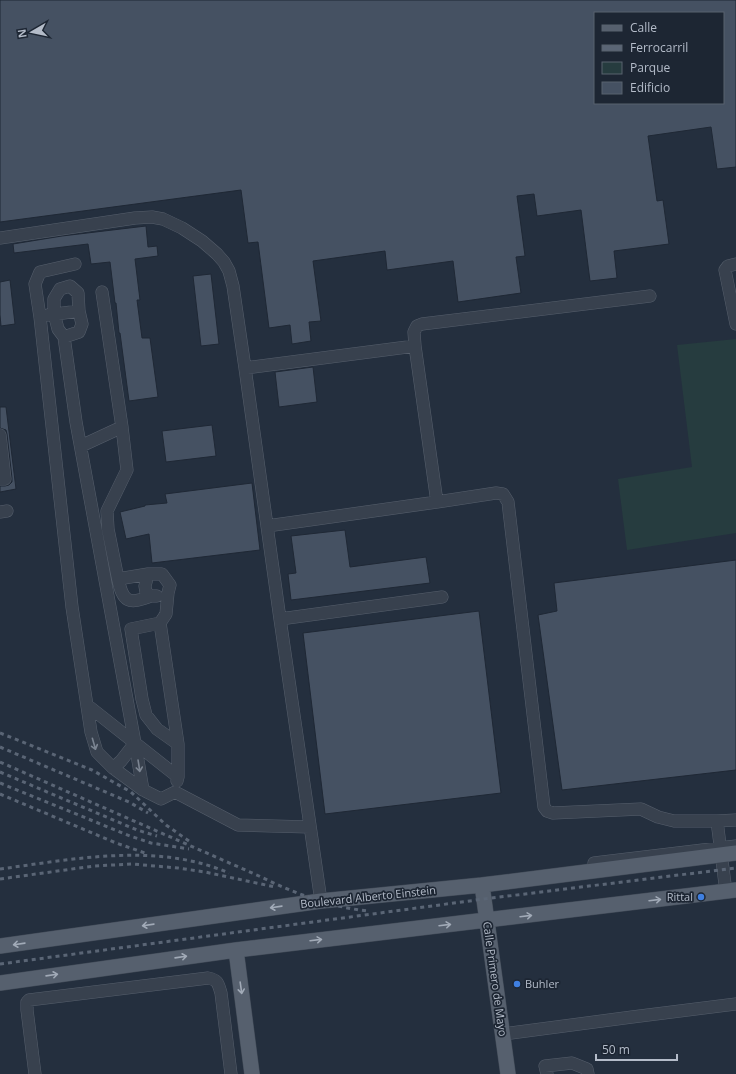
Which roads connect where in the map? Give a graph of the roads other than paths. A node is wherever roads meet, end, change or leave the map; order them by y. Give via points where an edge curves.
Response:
1 (0, 238) edge
2 (75, 264) dead end
3 (736, 264) edge
4 (102, 292) dead end
5 (650, 296) dead end
6 (79, 311) junction
7 (54, 313) junction
8 (40, 317) junction
9 (736, 324) edge
10 (64, 337) junction
11 (415, 346) junction
12 (245, 368) junction
13 (122, 426) junction
14 (0, 435) edge
15 (81, 446) junction
16 (0, 479) edge
17 (437, 502) junction
18 (267, 526) junction
19 (148, 574) junction
20 (118, 578) junction
21 (168, 593) junction
22 (152, 596) junction
23 (442, 597) dead end
24 (280, 619) junction
25 (160, 623) junction
26 (131, 629) junction
27 (115, 631) junction
28 (87, 705) junction
29 (135, 743) junction
30 (178, 744) junction
31 (113, 768) junction
32 (178, 777) junction
33 (143, 790) junction
34 (175, 792) junction
35 (736, 820) edge
36 (717, 821) junction
37 (310, 827) junction
38 (736, 846) edge
39 (726, 852) edge
40 (482, 885) junction
41 (731, 891) edge
42 (321, 901) junction
43 (487, 920) junction
44 (0, 946) edge
45 (236, 950) junction
46 (0, 983) edge
47 (736, 1004) edge
48 (502, 1034) junction
49 (35, 1074) edge
50 (231, 1074) edge
51 (252, 1074) edge
52 (508, 1074) edge
53 (547, 1074) edge
54 (588, 1074) edge

1 - 12 lane via 152,217 182,228 217,254 229,271
2 - 8 lane via 40,272 35,284
3 - 9 lane via 728,266 726,270
4 - 13 lane
5 - 11 lane via 422,324 417,326 414,332
6 - 7 lane
6 - 7 lane via 78,293 70,286 60,289 54,299
6 - 10 lane via 82,324 79,332
7 - 8 lane
7 - 10 lane via 58,329
8 - 28 lane via 72,607
10 - 15 lane
11 - 12 lane
11 - 17 lane
12 - 18 lane
13 - 15 lane
13 - 20 lane via 127,470 106,511
14 - 16 lane via 5,478
15 - 27 lane
17 - 18 lane
17 - 36 lane via 496,493 503,494 508,502 546,810 553,812 641,809 674,821
18 - 24 lane
19 - 20 lane
19 - 21 lane via 162,574 170,585
19 - 22 lane via 146,592
20 - 22 lane via 120,589 127,599 134,601
21 - 22 lane
21 - 25 lane via 166,614
23 - 24 lane
24 - 37 lane
25 - 26 lane
25 - 30 lane
26 - 27 lane
26 - 30 lane via 146,715 157,729
27 - 29 lane
28 - 29 lane
28 -> 31 lane via 96,752
29 - 31 lane
29 - 32 lane
29 -> 33 lane
30 - 32 lane
31 - 33 lane
32 - 34 lane
33 - 34 lane via 161,799
34 - 37 lane via 238,824
35 - 36 lane
36 - 39 lane
37 - 42 lane
38 - 39 lane
39 - 40 main road, Boulevard Alberto Einstein
39 - 41 lane
40 - 42 main road, Boulevard Alberto Einstein
40 - 43 main road, Calle Primero de Mayo
43 -> 41 main road
42 -> 44 main road, Boulevard Alberto Einstein
45 -> 43 main road
43 - 48 main road, Calle Primero de Mayo
46 -> 45 main road
45 -> 51 main road
47 - 48 lane
48 - 52 main road, Calle Primero de Mayo
49 - 50 lane via 27,1010 29,1000 208,978 216,980 221,993
53 - 54 lane via 545,1066 572,1063 587,1069

